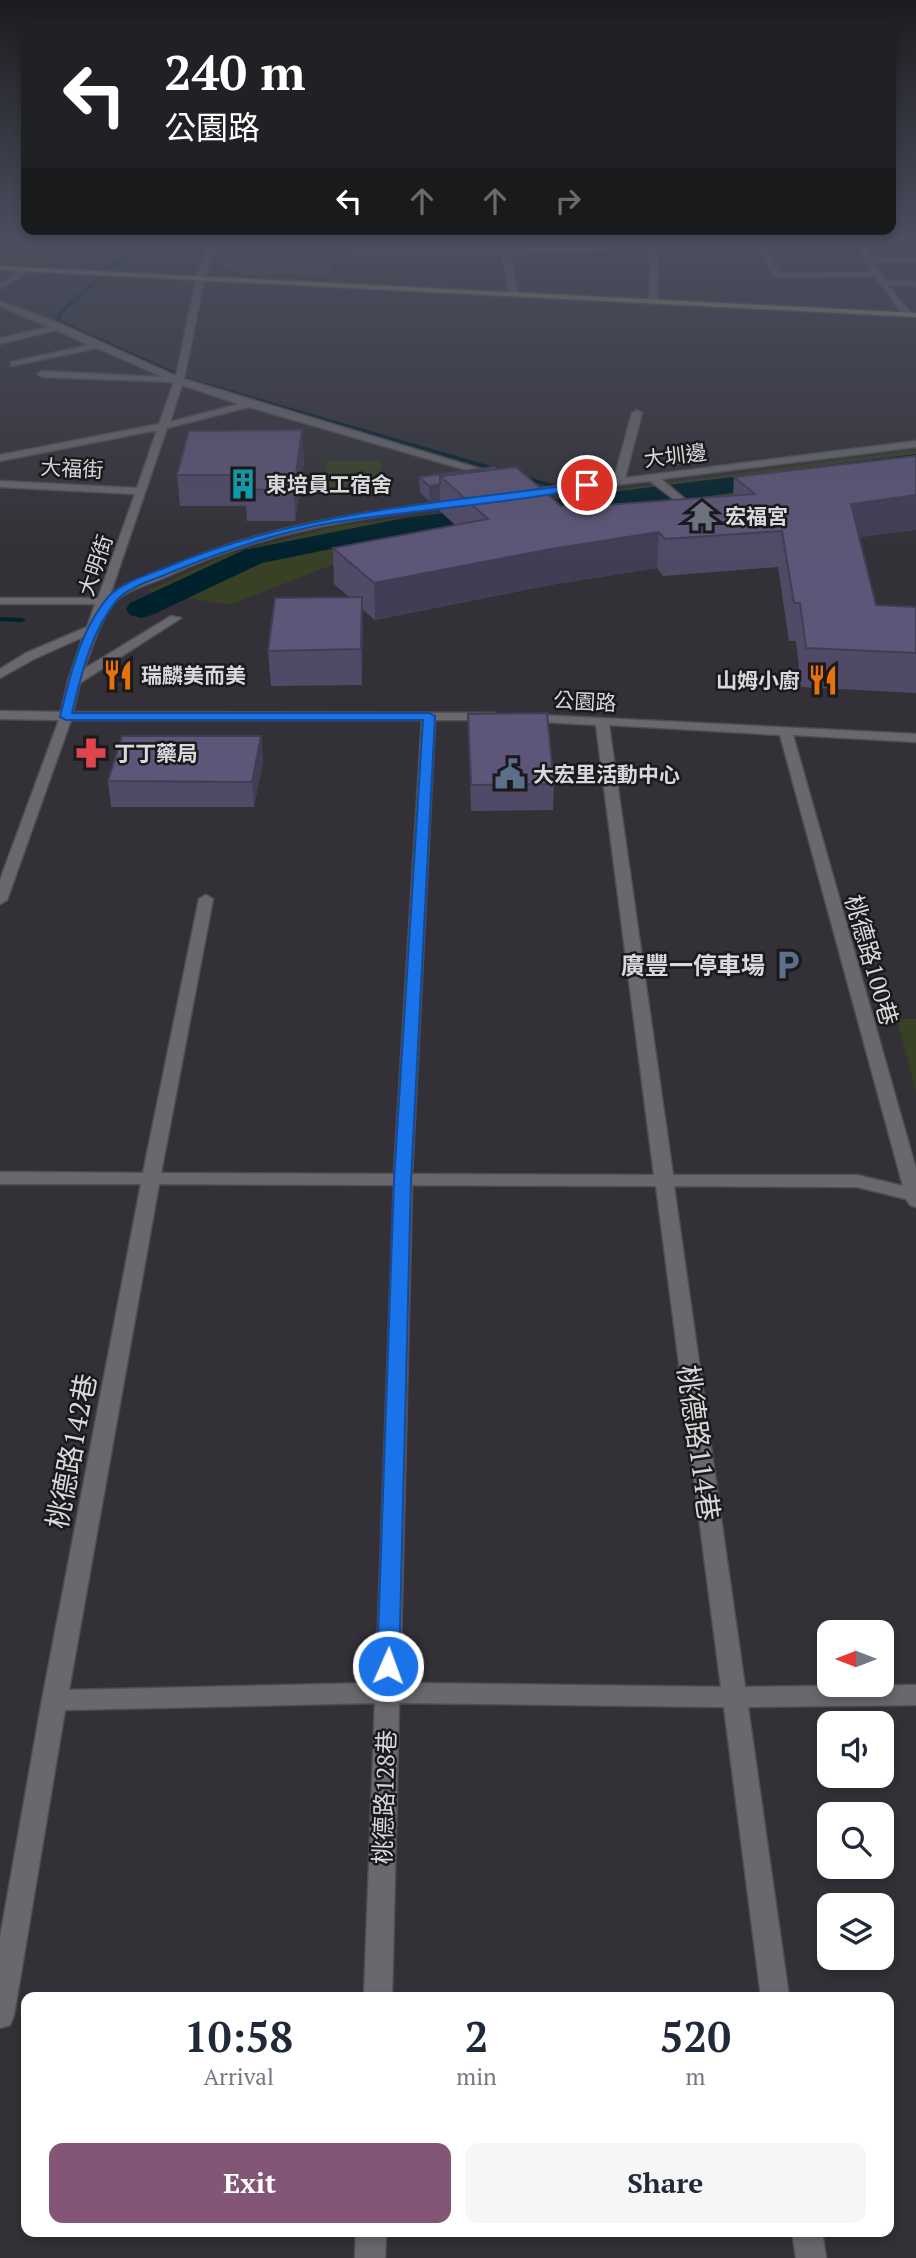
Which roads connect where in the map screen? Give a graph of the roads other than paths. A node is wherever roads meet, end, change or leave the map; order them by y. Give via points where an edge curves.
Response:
1 (187, 344) edge
2 (100, 345) joint
3 (14, 364) dead end
4 (42, 374) dead end
5 (181, 378) junction
6 (249, 404) junction
7 (637, 413) dead end
8 (164, 426) junction
9 (916, 444) edge
10 (0, 458) edge
11 (510, 479) edge
12 (656, 480) junction
13 (619, 481) junction
14 (523, 483) edge
15 (0, 484) edge
16 (549, 490) junction
17 (141, 491) junction
18 (509, 496) edge
19 (679, 500) edge
20 (468, 501) edge
21 (0, 601) edge
22 (102, 601) junction
23 (175, 618) dead end
24 (93, 629) junction
25 (0, 674) edge
26 (74, 681) junction
27 (0, 715) edge
28 (429, 716) junction
29 (66, 717) junction
30 (602, 721) junction
31 (785, 730) junction
32 (916, 738) edge
33 (206, 899) dead end
34 (0, 900) edge
35 (0, 1178) edge
36 (151, 1178) junction
37 (402, 1180) junction
38 (663, 1180) junction
39 (915, 1198) edge
40 (387, 1693) junction
41 (916, 1695) edge
42 (734, 1697) junction
43 (54, 1700) junction
44 (378, 1992) edge
45 (774, 1992) edge
46 (0, 2015) edge
47 (371, 2237) edge
48 (808, 2237) edge
49 (370, 2258) edge
50 (811, 2258) edge

1 - 5 street, 大明街
2 - 3 street
2 - 5 street
4 - 5 street
5 - 6 street
5 - 8 street, 大明街
6 - 8 street
6 - 11 street
7 - 13 street
8 - 10 street
8 - 17 street, 大明街
9 - 12 street, 大圳邊
12 - 13 street, 大圳邊
12 - 19 street
13 - 16 street, 大圳邊
14 - 16 street
15 - 17 street, 大福街
16 - 18 street, 大圳邊
17 - 22 street, 大明街
20 - 24 street via 334,519 204,555 115,596
21 - 22 street
22 - 24 street, 大明街
23 - 26 street
24 - 25 street
24 - 26 street, 大明街
26 - 29 street, 大明街
27 - 29 street, 公園路
28 - 29 street, 公園路
28 - 30 street, 公園路
28 - 37 street, 桃德路128巷
29 - 34 street, 大明街
30 - 31 street, 公園路
30 - 38 street, 桃德路114巷
31 - 32 street, 公園路
31 - 39 street, 桃德路100巷
33 - 36 street, 桃德路142巷
35 - 36 street
36 - 37 street
36 - 43 street, 桃德路142巷
37 - 38 street
37 - 40 street, 桃德路128巷
38 - 39 street via 857,1181
38 - 42 street, 桃德路114巷
40 - 42 street
40 - 43 street
40 - 44 street, 桃德路128巷
41 - 42 street
42 - 45 street, 桃德路114巷
43 - 46 street, 桃德路142巷
47 - 49 street
48 - 50 street

